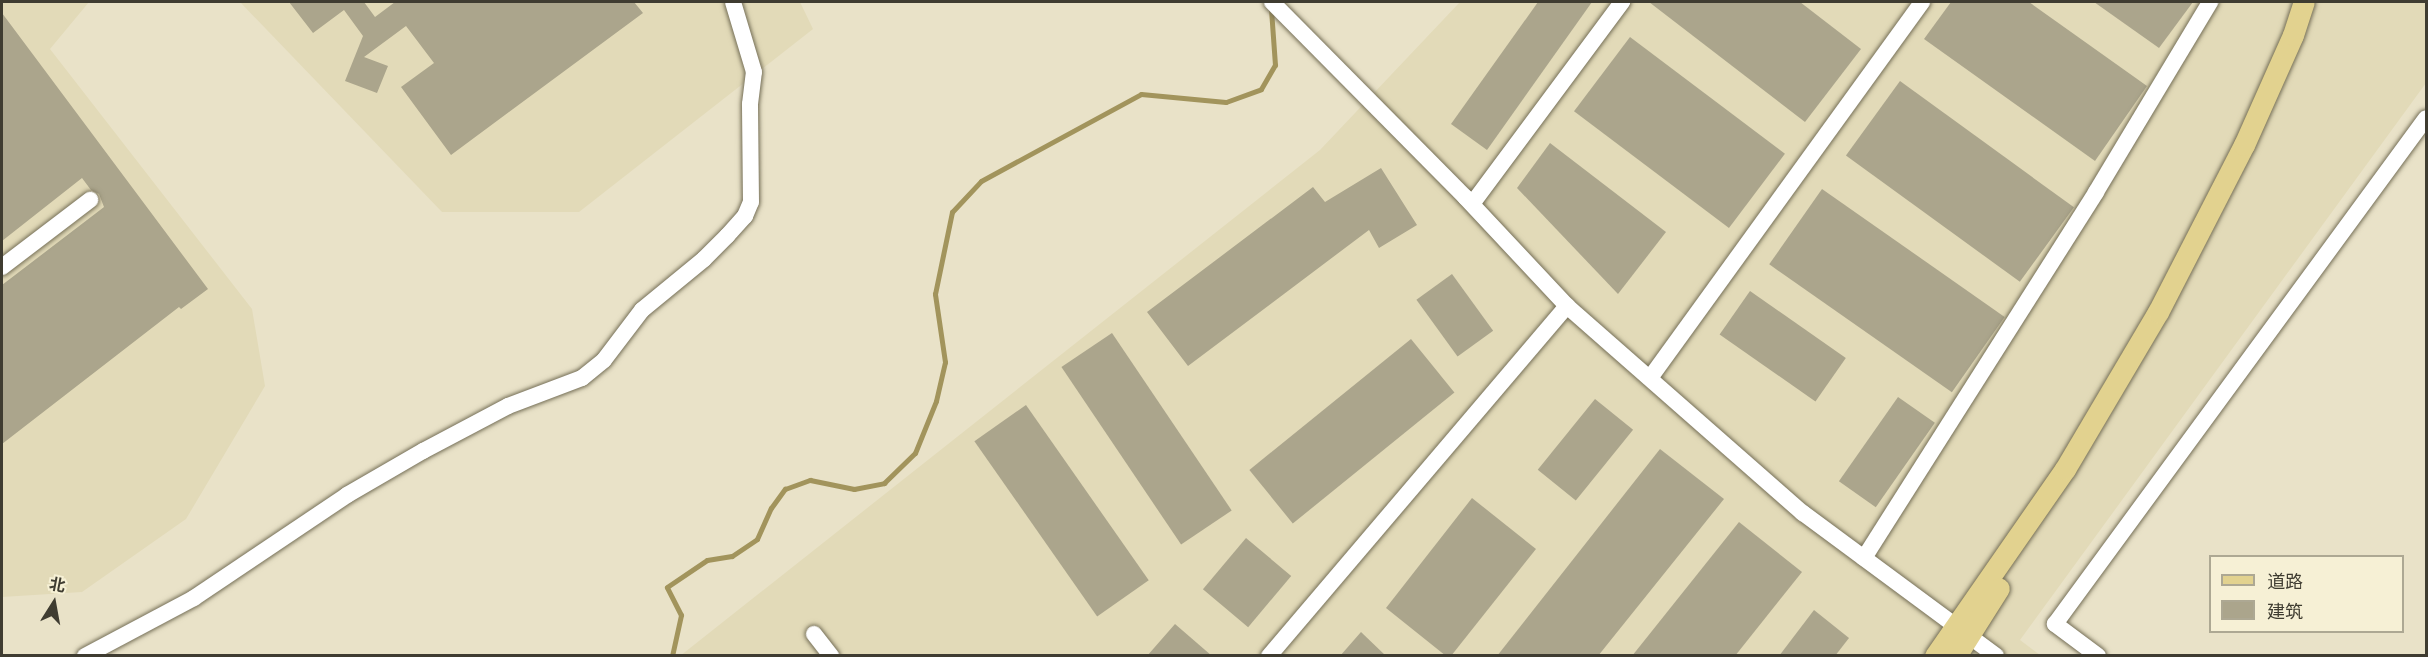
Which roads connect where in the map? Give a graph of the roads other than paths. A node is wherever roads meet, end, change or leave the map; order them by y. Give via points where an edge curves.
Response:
1 (733, 2) edge
2 (1622, 2) edge
3 (1922, 2) edge
4 (2210, 2) edge
5 (2304, 2) edge
6 (2317, 2) edge
7 (1274, 4) edge
8 (2427, 118) edge
9 (90, 200) dead end
10 (1472, 204) junction
11 (2, 267) edge
12 (1567, 306) junction
13 (1650, 378) junction
14 (1864, 558) junction
15 (1961, 630) junction
16 (814, 634) dead end
17 (85, 656) edge
18 (831, 656) edge
19 (1269, 656) edge
20 (1935, 656) edge
21 (1956, 656) edge
22 (1996, 656) edge
23 (2098, 656) edge

1 - 17 street via 754,72 750,104 751,202 745,216 727,236 642,310 604,360 582,378 508,406 423,451 347,495 194,598
2 - 10 street
3 - 13 street
4 - 14 street
5 - 15 main road via 2244,145 2158,312 2065,469
6 - 15 main road via 2305,40 2255,150 2169,318 2076,476
7 - 10 street
8 - 23 street via 2055,624
9 - 11 street
10 - 12 street
12 - 13 street
12 - 19 street
13 - 14 street via 1803,513
14 - 15 street
15 - 20 main road
15 - 21 main road
15 - 22 street
16 - 18 street

